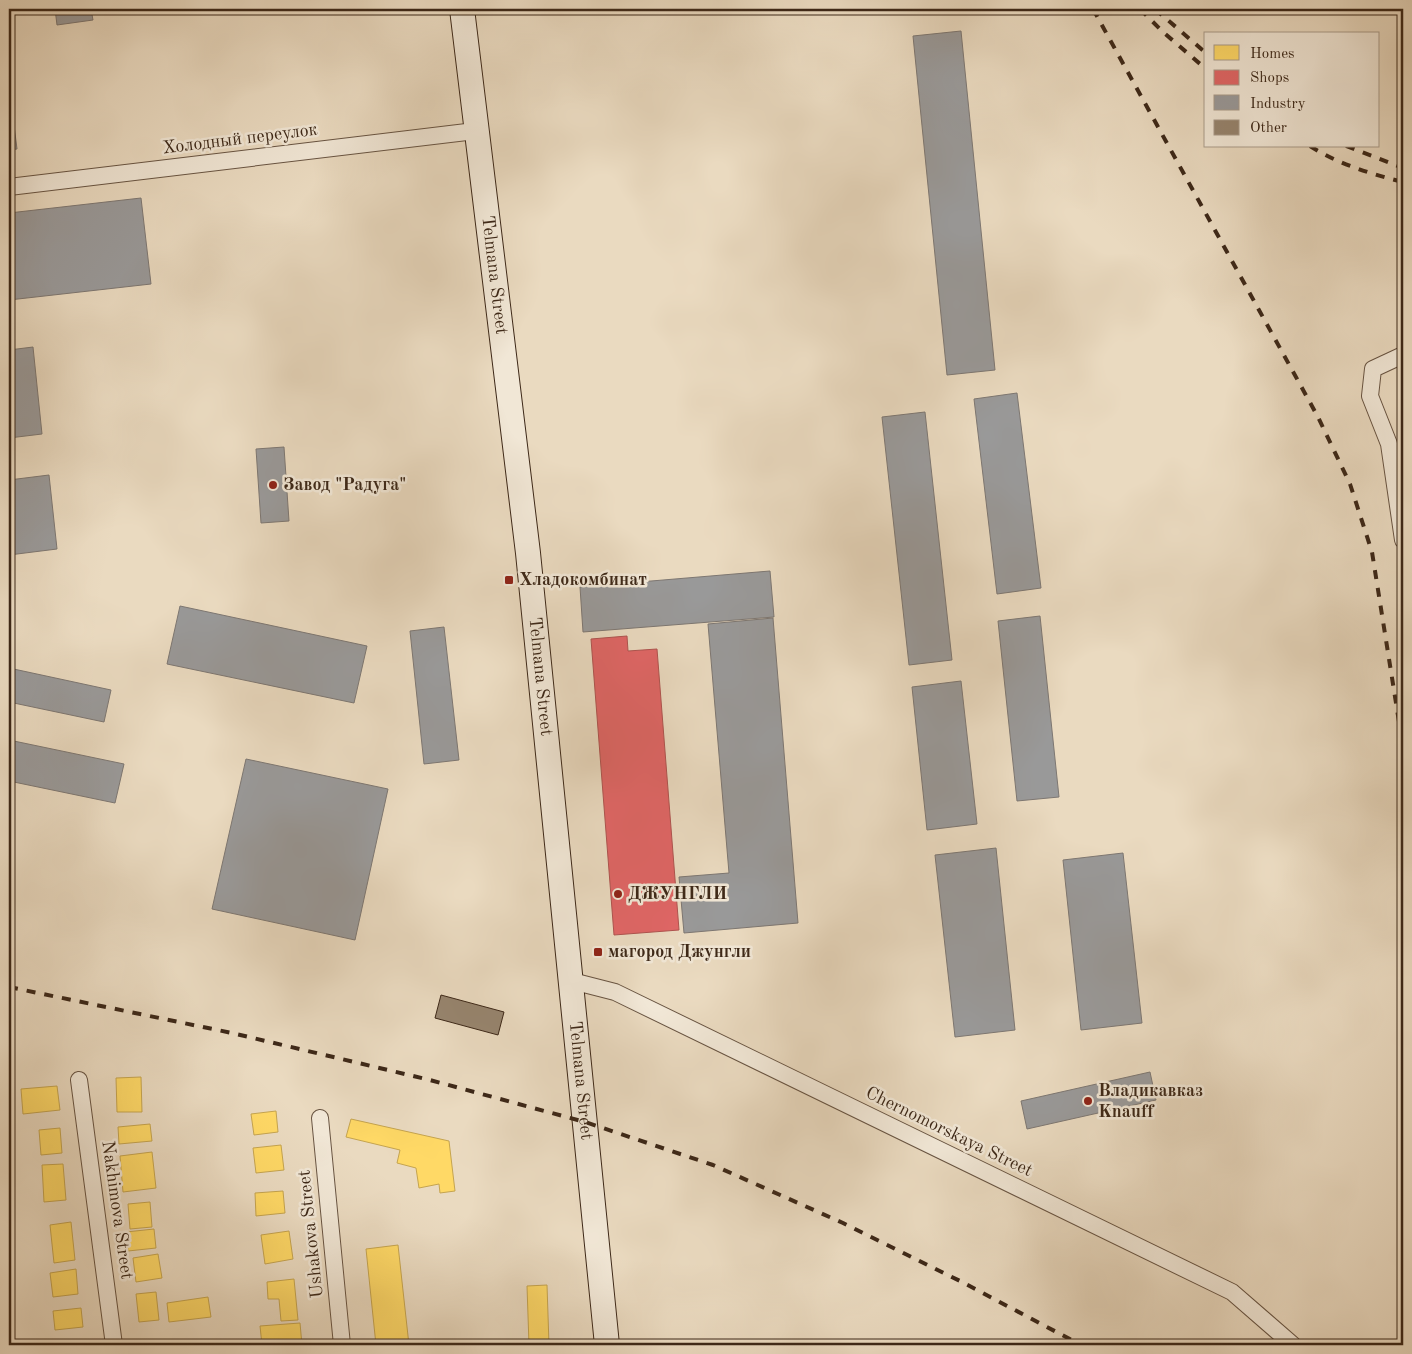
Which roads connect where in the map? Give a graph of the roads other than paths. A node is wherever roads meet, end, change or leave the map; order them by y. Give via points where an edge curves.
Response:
1 (462, 9) edge
2 (475, 130) junction
3 (9, 187) edge
4 (1403, 355) edge
5 (1403, 540) edge
6 (572, 981) junction
7 (79, 1080) dead end
8 (320, 1118) dead end
9 (114, 1345) edge
10 (342, 1345) edge
11 (607, 1345) edge
12 (1293, 1345) edge

1 - 2 street, Telmana Street
2 - 3 street, Холодный переулок
2 - 6 street, Telmana Street via 527,543
4 - 5 street via 1373,369 1370,396 1390,444
6 - 11 street, Telmana Street
6 - 12 street, Chernomorskaya Street via 616,992 1232,1292
7 - 9 street, Nakhimova Street
8 - 10 street, Ushakova Street

